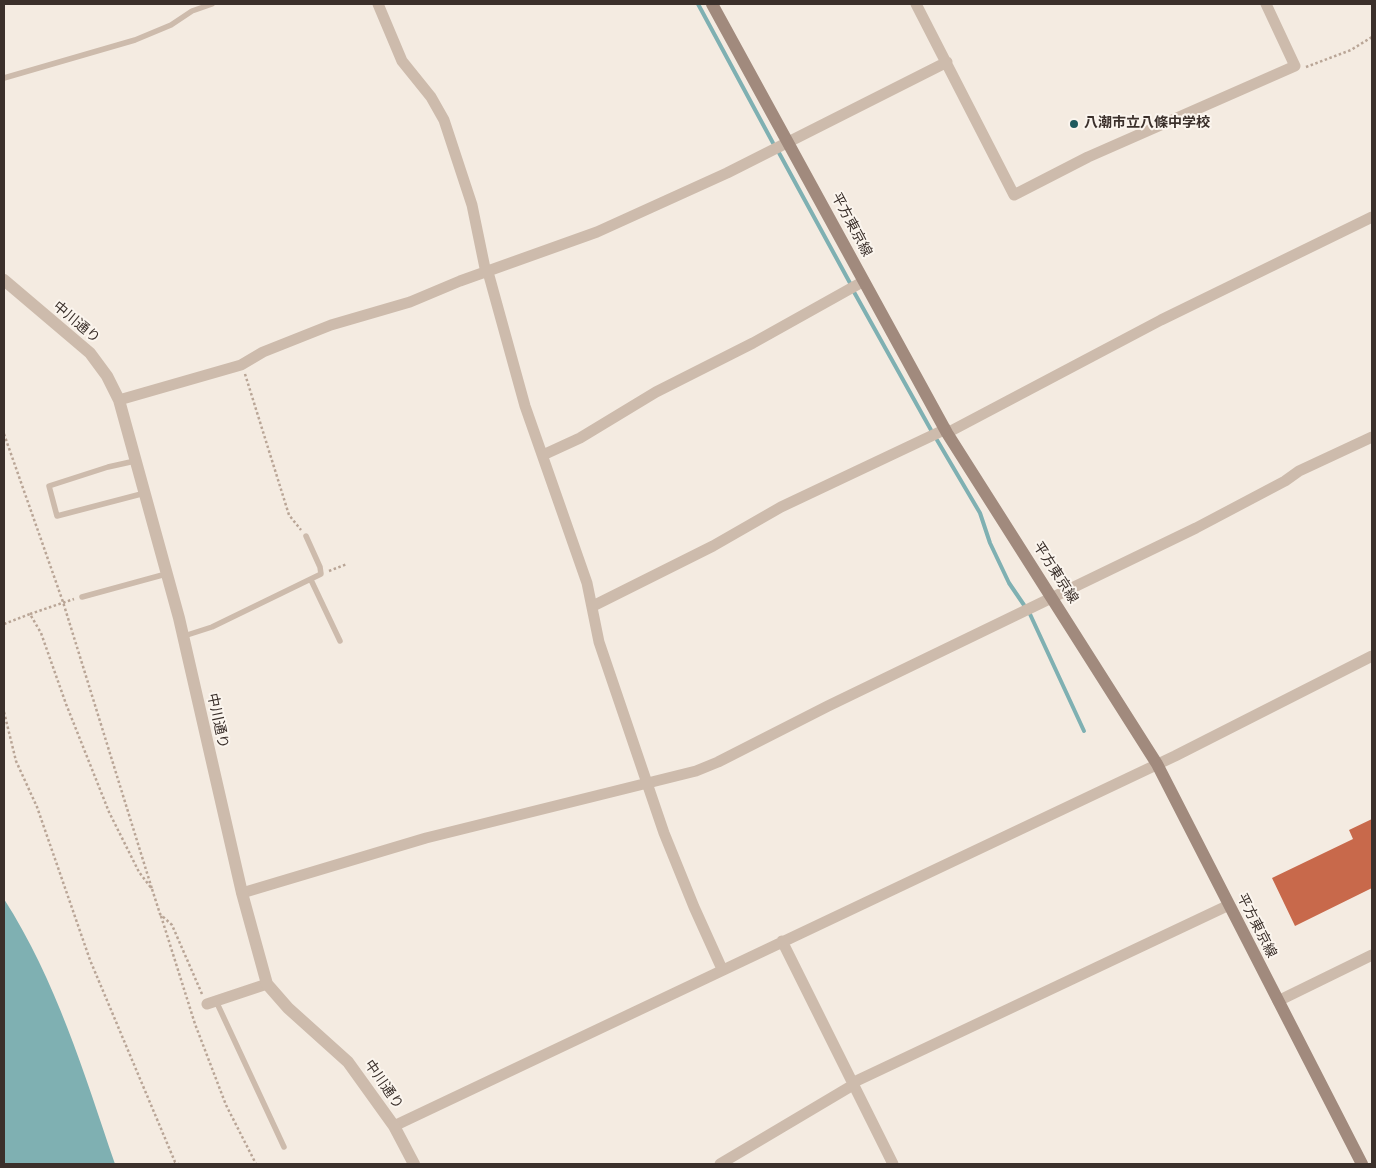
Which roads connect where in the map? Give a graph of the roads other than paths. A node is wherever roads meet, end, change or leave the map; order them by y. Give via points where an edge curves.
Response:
1 (212, 4) edge
2 (378, 4) edge
3 (712, 4) edge
4 (916, 4) edge
5 (1266, 4) edge
6 (947, 62) junction
7 (4, 78) edge
8 (788, 141) junction
9 (1372, 218) edge
10 (487, 272) junction
11 (4, 280) edge
12 (864, 281) junction
13 (119, 400) junction
14 (946, 431) junction
15 (1372, 437) edge
16 (543, 455) junction
17 (137, 460) junction
18 (145, 493) junction
19 (306, 536) road end
20 (166, 574) junction
21 (311, 580) junction
22 (82, 597) dead end
23 (1052, 597) junction
24 (593, 606) junction
25 (184, 636) junction
26 (340, 641) dead end
27 (1372, 656) edge
28 (1157, 764) junction
29 (647, 783) junction
30 (242, 893) junction
31 (1229, 905) junction
32 (782, 941) junction
33 (1372, 956) edge
34 (722, 969) junction
35 (267, 984) junction
36 (208, 1000) joint
37 (1278, 1002) junction
38 (853, 1084) junction
39 (394, 1126) junction
40 (284, 1147) dead end
41 (414, 1164) edge
42 (720, 1164) edge
43 (893, 1164) edge
44 (1362, 1164) edge

1 - 7 lane via 135,40
2 - 10 street via 402,61 431,97 444,120 472,205
3 - 8 main road, 平方東京線
4 - 6 street
5 - 6 street via 1295,66 1088,158 1014,195
6 - 8 street
8 - 10 street via 727,173 597,232
8 - 12 main road, 平方東京線
9 - 14 street via 1161,320
10 - 13 street via 410,302 331,324 263,352 242,366
10 - 16 street via 525,406
11 - 13 street, 中川通り via 90,353
12 - 14 main road, 平方東京線
12 - 16 street via 656,392 580,438
13 - 17 street, 中川通り
14 - 23 main road, 平方東京線
14 - 24 street via 781,507 713,546
15 - 23 street via 1299,471 1196,528
16 - 24 street
17 - 18 street, 中川通り
17 - 18 lane via 49,486 57,516
18 - 20 street, 中川通り
19 - 21 lane via 321,574
20 - 22 lane
20 - 25 street, 中川通り
21 - 25 lane via 212,627
21 - 26 lane
23 - 28 main road, 平方東京線
23 - 29 street via 718,762
24 - 29 street via 599,642
25 - 30 street, 中川通り
27 - 28 street
28 - 31 main road, 平方東京線
28 - 32 street
29 - 30 street via 426,838
29 - 34 street via 694,907
30 - 35 street, 中川通り
31 - 37 main road, 平方東京線
31 - 38 street
32 - 34 street
32 - 38 street
33 - 37 street
34 - 39 street
35 - 36 street
35 - 39 street, 中川通り via 288,1008 348,1062
36 - 40 lane
37 - 44 main road, 平方東京線
38 - 42 street
38 - 43 street
39 - 41 street, 中川通り

